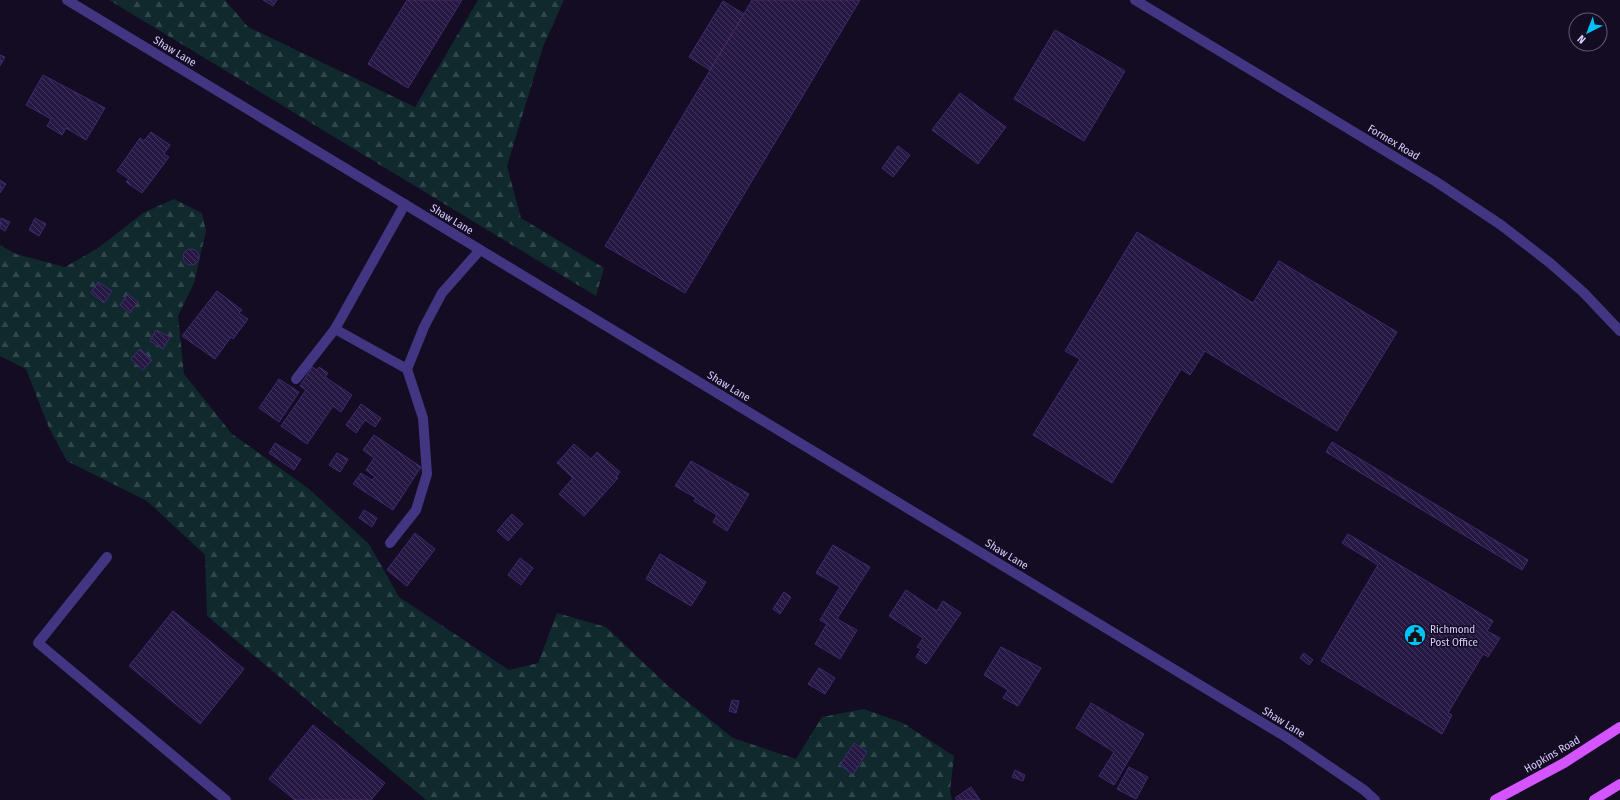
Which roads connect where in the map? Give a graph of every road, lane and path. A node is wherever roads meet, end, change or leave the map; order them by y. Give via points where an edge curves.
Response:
1 (67, 0) edge
2 (1136, 0) edge
3 (1148, 3) edge
4 (405, 204) junction
5 (480, 250) junction
6 (335, 329) junction
7 (1620, 331) edge
8 (407, 369) junction
9 (296, 379) dead end
10 (390, 543) dead end
11 (107, 558) dead end
12 (1620, 727) edge
13 (1620, 784) edge
14 (226, 800) edge
15 (1374, 800) edge
16 (1495, 800) edge
17 (1594, 800) edge

1 - 4 street, Shaw Lane
2 - 3 street, Formex Road
3 - 7 street, Formex Road via 1501,225 1583,292
4 - 5 street, Shaw Lane
4 - 6 street
5 - 8 street via 442,293 424,327
5 - 15 street, Shaw Lane via 1280,733 1364,790
6 - 8 street
6 - 9 street
8 - 10 street via 423,418 427,474 416,510
11 - 14 street via 38,643
12 - 16 main road, Hopkins Road via 1564,763
13 - 17 main road

